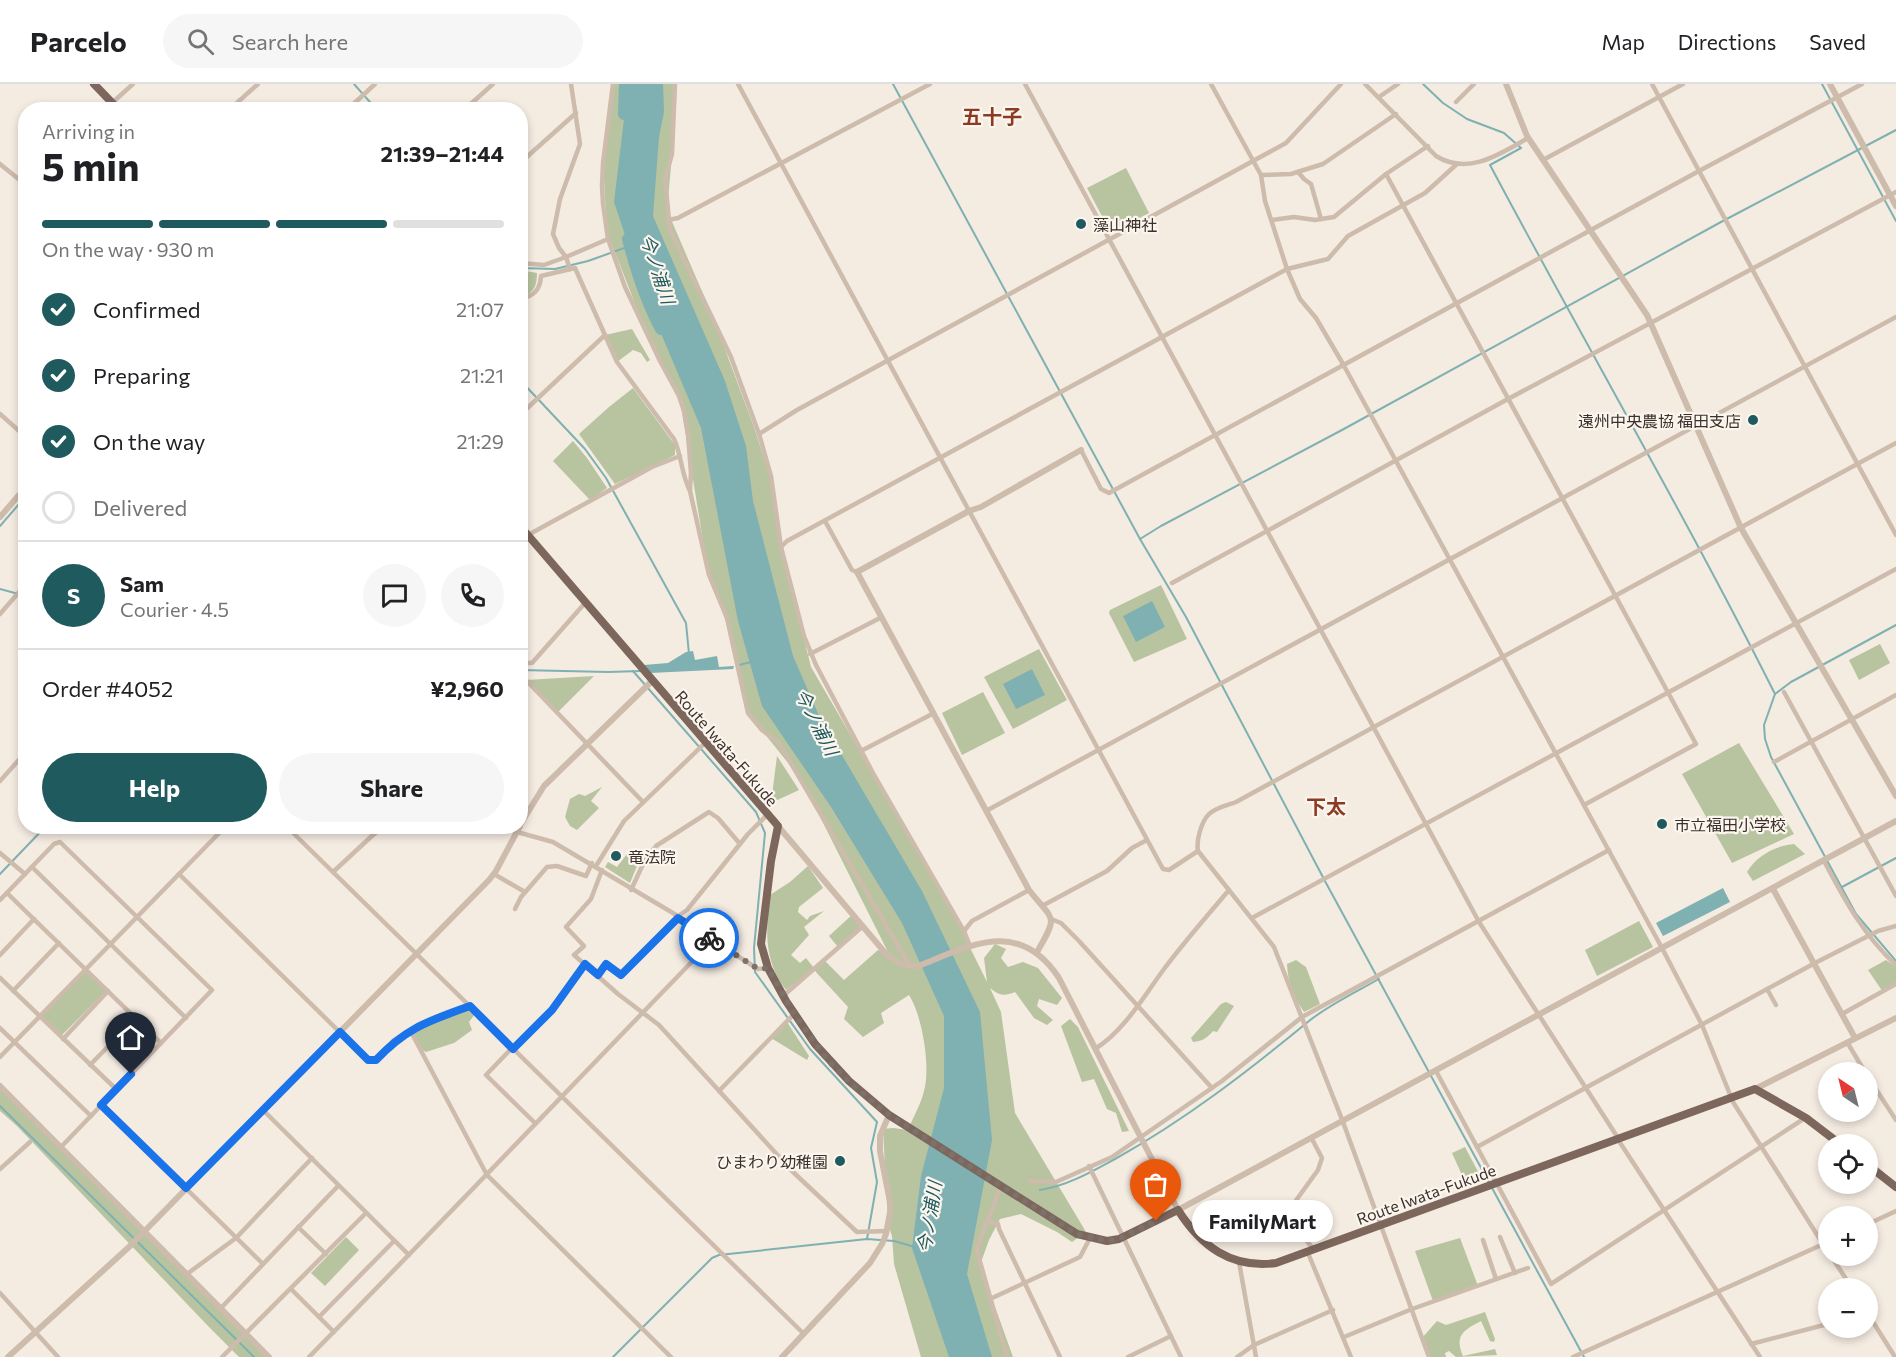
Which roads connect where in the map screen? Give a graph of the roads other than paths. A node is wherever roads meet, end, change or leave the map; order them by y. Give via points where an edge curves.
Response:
1 (94, 84) edge
2 (133, 84) edge
3 (258, 84) edge
4 (375, 84) edge
5 (493, 84) edge
6 (571, 84) edge
7 (614, 84) edge
8 (675, 84) edge
9 (748, 84) edge
10 (930, 84) edge
11 (1025, 84) edge
12 (1211, 84) edge
13 (1341, 84) edge
14 (1365, 84) edge
15 (1398, 84) edge
16 (1474, 84) edge
17 (1506, 84) edge
18 (1652, 84) edge
19 (1683, 84) edge
20 (1830, 84) edge
21 (1862, 84) edge
22 (739, 86) edge
23 (1379, 97) junction
24 (1659, 97) junction
25 (1837, 97) junction
26 (113, 102) joint
27 (238, 102) edge
28 (355, 102) edge
29 (473, 102) edge
30 (1456, 102) dead end
31 (576, 113) junction
32 (1396, 114) junction
33 (1528, 138) junction
34 (1428, 147) junction
35 (528, 157) edge
36 (1543, 160) junction
37 (1253, 161) junction
38 (0, 164) edge
39 (781, 164) junction
40 (1457, 164) junction
41 (1699, 171) junction
42 (1298, 172) junction
43 (1386, 174) junction
44 (1261, 175) junction
45 (18, 179) edge
46 (1893, 194) edge
47 (1404, 206) junction
48 (1896, 206) edge
49 (1321, 219) junction
50 (668, 220) junction
51 (1272, 220) junction
52 (1591, 230) junction
53 (608, 239) junction
54 (1110, 240) junction
55 (566, 257) junction
56 (528, 264) edge
57 (570, 269) junction
58 (1287, 269) junction
59 (1752, 269) junction
60 (528, 296) edge
61 (1457, 303) junction
62 (1896, 317) edge
63 (1651, 323) junction
64 (605, 335) junction
65 (1163, 338) junction
66 (887, 361) junction
67 (1343, 364) junction
68 (1805, 366) junction
69 (1508, 399) junction
70 (528, 407) edge
71 (0, 414) edge
72 (1695, 427) junction
73 (18, 430) edge
74 (759, 434) junction
75 (1215, 434) junction
76 (1896, 443) edge
77 (1081, 450) joint
78 (680, 456) junction
79 (940, 458) junction
80 (1395, 460) junction
81 (1857, 464) junction
82 (690, 491) junction
83 (18, 497) edge
84 (1563, 499) junction
85 (969, 511) junction
86 (0, 518) edge
87 (825, 521) junction
88 (1741, 528) junction
89 (1266, 531) junction
90 (528, 535) joint
91 (1896, 535) edge
92 (781, 547) junction
93 (1450, 560) junction
94 (1896, 569) edge
95 (857, 572) junction
96 (1172, 583) dead end
97 (18, 593) edge
98 (1616, 595) junction
99 (585, 603) junction
100 (0, 614) edge
101 (882, 617) junction
102 (1796, 623) junction
103 (1321, 630) junction
104 (810, 654) junction
105 (1502, 657) junction
106 (528, 663) edge
107 (652, 681) junction
108 (528, 682) edge
109 (1784, 692) dead end
110 (1668, 693) junction
111 (1896, 695) edge
112 (934, 713) junction
113 (1852, 718) junction
114 (1372, 727) junction
115 (1812, 741) junction
116 (705, 743) junction
117 (587, 744) junction
118 (1099, 750) junction
119 (861, 751) junction
120 (1556, 754) junction
121 (18, 761) edge
122 (1774, 762) dead end
123 (0, 782) edge
124 (1896, 796) edge
125 (643, 802) junction
126 (1584, 805) junction
127 (986, 811) junction
128 (528, 813) edge
129 (767, 815) junction
130 (1896, 821) edge
131 (1425, 824) junction
132 (778, 826) junction
133 (528, 832) edge
134 (218, 834) edge
135 (294, 834) edge
136 (374, 834) edge
137 (516, 834) edge
138 (1865, 838) junction
139 (1147, 840) junction
140 (740, 844) junction
141 (1608, 850) junction
142 (1198, 851) junction
143 (0, 854) edge
144 (1824, 861) junction
145 (594, 865) junction
146 (32, 867) junction
147 (602, 870) junction
148 (333, 872) junction
149 (25, 874) junction
150 (179, 874) junction
151 (494, 874) junction
152 (1773, 889) junction
153 (631, 890) junction
154 (1029, 890) junction
155 (1229, 890) junction
156 (525, 892) junction
157 (7, 893) junction
158 (1896, 896) edge
159 (0, 900) edge
160 (1042, 906) junction
161 (515, 909) dead end
162 (138, 917) junction
163 (676, 917) junction
164 (1252, 918) junction
165 (34, 919) junction
166 (1051, 919) junction
167 (1479, 922) junction
168 (863, 926) junction
169 (1896, 926) edge
170 (964, 931) junction
171 (1868, 935) junction
172 (713, 940) junction
173 (59, 943) junction
174 (111, 944) junction
175 (970, 946) junction
176 (1662, 948) junction
177 (1036, 952) junction
178 (417, 953) junction
179 (0, 955) edge
180 (1815, 963) junction
181 (585, 964) junction
182 (1896, 965) edge
183 (914, 966) junction
184 (768, 968) junction
185 (85, 969) junction
186 (598, 975) junction
187 (0, 978) edge
188 (1896, 984) edge
189 (1767, 989) junction
190 (13, 991) junction
191 (108, 991) junction
192 (783, 996) junction
193 (1776, 1005) dead end
194 (470, 1006) junction
195 (1136, 1006) junction
196 (642, 1013) junction
197 (794, 1014) junction
198 (1842, 1014) junction
199 (1539, 1015) junction
200 (39, 1017) junction
201 (1302, 1017) junction
202 (136, 1018) junction
203 (186, 1018) junction
204 (1896, 1018) edge
205 (1702, 1025) junction
206 (0, 1028) edge
207 (410, 1030) junction
208 (340, 1032) junction
209 (1855, 1038) junction
210 (63, 1039) junction
211 (14, 1042) junction
212 (1847, 1042) junction
213 (161, 1043) junction
214 (513, 1049) junction
215 (1095, 1050) junction
216 (0, 1057) edge
217 (1859, 1062) edge
218 (90, 1065) junction
219 (1436, 1071) junction
220 (0, 1086) edge
221 (1212, 1088) junction
222 (1586, 1088) junction
223 (116, 1089) junction
224 (1755, 1089) junction
225 (719, 1091) junction
226 (1878, 1092) edge
227 (561, 1095) junction
228 (1730, 1096) junction
229 (101, 1105) junction
230 (264, 1111) junction
231 (889, 1115) junction
232 (91, 1116) junction
233 (1895, 1117) edge
234 (1805, 1118) junction
235 (1343, 1122) junction
236 (535, 1123) junction
237 (1827, 1134) edge
238 (1139, 1137) junction
239 (1617, 1138) junction
240 (1312, 1139) junction
241 (30, 1142) dead end
242 (1761, 1146) junction
243 (61, 1147) junction
244 (1477, 1147) junction
245 (312, 1158) junction
246 (1089, 1166) junction
247 (0, 1169) edge
248 (1878, 1173) edge
249 (487, 1175) junction
250 (1030, 1181) dead end
251 (1492, 1183) junction
252 (338, 1186) junction
253 (1000, 1187) junction
254 (1896, 1187) edge
255 (186, 1188) junction
256 (1178, 1210) junction
257 (1664, 1210) junction
258 (1896, 1211) edge
259 (365, 1214) junction
260 (1878, 1219) edge
261 (988, 1221) junction
262 (1381, 1224) junction
263 (298, 1227) junction
264 (887, 1231) junction
265 (1818, 1231) edge
266 (144, 1232) junction
267 (1125, 1237) junction
268 (1500, 1237) dead end
269 (236, 1238) junction
270 (1090, 1238) junction
271 (1483, 1240) dead end
272 (394, 1241) junction
273 (1818, 1247) edge
274 (1311, 1251) junction
275 (326, 1254) junction
276 (409, 1256) junction
277 (1239, 1262) junction
278 (262, 1263) junction
279 (1528, 1268) dead end
280 (1515, 1273) junction
281 (187, 1275) junction
282 (1496, 1279) junction
283 (1024, 1283) junction
284 (291, 1289) junction
285 (1717, 1291) junction
286 (0, 1293) edge
287 (990, 1299) junction
288 (220, 1308) junction
289 (1412, 1309) junction
290 (1333, 1310) junction
291 (319, 1317) junction
292 (1818, 1327) edge
293 (1878, 1330) edge
294 (35, 1332) junction
295 (334, 1332) junction
296 (804, 1334) junction
297 (245, 1335) junction
298 (1172, 1336) junction
299 (1344, 1337) junction
300 (1751, 1344) junction
301 (1254, 1345) junction
302 (1587, 1351) junction
303 (1576, 1356) edge
304 (8, 1357) edge
305 (58, 1357) edge
306 (222, 1357) edge
307 (269, 1357) edge
308 (309, 1357) edge
309 (671, 1357) edge
310 (782, 1357) edge
311 (1007, 1357) edge
312 (1060, 1357) edge
313 (1128, 1357) edge
314 (1181, 1357) edge
315 (1237, 1357) edge
316 (1256, 1357) edge
317 (1351, 1357) edge
318 (1429, 1357) edge
319 (1590, 1357) edge
320 (1760, 1357) edge
321 (1895, 1357) edge

1 - 26 main road
2 - 26 street
3 - 27 street
4 - 28 street
5 - 29 street
6 - 31 street
7 - 53 street via 602,186
8 - 50 street via 672,154 665,179
9 - 22 street
10 - 39 street
11 - 54 street
12 - 37 street
13 - 37 street via 1286,143
14 - 23 street
15 - 23 street
16 - 30 street
17 - 33 street
18 - 24 street
19 - 24 street
20 - 25 street
21 - 25 street
22 - 39 street
23 - 32 street
24 - 36 street
24 - 41 street
25 - 41 street
25 - 46 street
31 - 35 street
31 - 55 street via 580,144 560,200 554,234
32 - 34 street
32 - 42 street via 1323,164
33 - 36 street
33 - 40 street via 1492,158
34 - 40 street via 1444,161
34 - 43 street
36 - 52 street
37 - 44 street
37 - 54 street
38 - 45 street
39 - 50 street
39 - 66 street
40 - 47 street via 1425,194
41 - 52 street
41 - 59 street
42 - 44 street
42 - 49 street via 1311,184
43 - 47 street
43 - 49 street via 1334,217
44 - 51 street
46 - 48 street
46 - 59 street
47 - 58 street via 1348,236 1328,259
47 - 61 street
49 - 51 street
50 - 74 street via 731,357
51 - 58 street
52 - 61 street
52 - 63 street
53 - 55 street
53 - 82 street via 625,287 684,411
54 - 65 street
54 - 66 street
55 - 56 street via 544,265
55 - 57 street
57 - 60 street via 541,276 537,292
57 - 64 street via 575,268
58 - 65 street
58 - 67 street via 1300,299 1317,318
59 - 63 street
59 - 68 street
61 - 67 street
61 - 69 street
62 - 68 street
63 - 69 street
63 - 72 street
64 - 70 street
64 - 78 street via 617,362 674,439
65 - 75 street
65 - 79 street
66 - 74 street
66 - 79 street
67 - 75 street
67 - 80 street
68 - 72 street
68 - 81 street
69 - 80 street
69 - 84 street
71 - 73 street
72 - 84 street
72 - 88 street
74 - 92 street via 771,476
75 - 77 street via 1109,493 1101,489
75 - 89 street
76 - 81 street
77 - 85 street
78 - 82 street
78 - 90 street via 652,466
79 - 85 street
79 - 87 street
80 - 89 street
80 - 93 street
81 - 88 street
81 - 91 street
82 - 183 street via 709,575 727,618 748,713 779,743
83 - 86 street
84 - 93 street
84 - 98 street
85 - 95 street
85 - 118 street
87 - 92 street
87 - 95 street via 852,570
88 - 98 street
88 - 102 street
89 - 96 street
89 - 103 street
90 - 99 main road, Route Iwata-Fukude
92 - 104 street
93 - 103 street
93 - 105 street
94 - 102 street
95 - 101 street
97 - 100 street
98 - 105 street
98 - 110 street
99 - 106 street
99 - 107 main road, Route Iwata-Fukude
101 - 104 street
101 - 112 street
102 - 110 street
102 - 113 street
103 - 114 street
103 - 118 street
104 - 119 street
105 - 114 street
105 - 120 street
107 - 116 main road, Route Iwata-Fukude
107 - 117 street
108 - 117 street
109 - 115 street
110 - 120 street
110 - 126 street via 1696,744
111 - 113 street
112 - 119 street
112 - 127 street
113 - 115 street
113 - 124 street
114 - 131 street
114 - 142 street via 1209,814 1196,843
115 - 122 street
115 - 138 street
116 - 125 street
116 - 129 main road, Route Iwata-Fukude
117 - 125 street
117 - 128 street via 544,786
118 - 127 street
118 - 139 street
119 - 170 street
120 - 126 street
120 - 131 street
121 - 123 street
125 - 145 street via 617,830
126 - 141 street
127 - 154 street
129 - 132 main road, Route Iwata-Fukude
129 - 140 street
130 - 138 street
131 - 164 street
131 - 167 street
132 - 168 street
132 - 184 main road, Route Iwata-Fukude via 761,944
133 - 145 street
134 - 150 street
135 - 148 street
136 - 148 street
137 - 151 street
138 - 144 street
138 - 158 street
139 - 142 street via 1163,869 1169,870
139 - 160 street via 1107,871
140 - 153 street via 709,812 656,846
140 - 163 street via 687,910
141 - 167 street
141 - 176 street
142 - 155 street
143 - 149 street
144 - 152 street
144 - 171 street
145 - 147 street
145 - 156 street via 586,876 557,866 547,867
146 - 149 street
146 - 162 street via 60,842
146 - 174 street
147 - 153 street
147 - 181 street via 591,899 566,927 584,946 574,956
148 - 178 street
149 - 157 street
150 - 162 street
150 - 208 street
151 - 156 street
151 - 178 street
152 - 176 street
152 - 180 street
153 - 163 street
154 - 160 street
154 - 170 street via 972,921
155 - 164 street
155 - 195 street
156 - 161 street
157 - 159 street
157 - 165 street
160 - 166 street
162 - 174 street
162 - 203 street via 212,990
163 - 172 street
163 - 186 street via 621,975 606,964
164 - 201 street via 1274,947
165 - 173 street
165 - 179 street
166 - 177 street via 1051,927
166 - 195 street via 1079,941
167 - 199 street
167 - 201 street
168 - 183 street via 887,955 900,964
168 - 192 street
169 - 171 street
170 - 175 street
171 - 180 street
171 - 182 street
172 - 184 street via 758,969
172 - 196 street
173 - 185 street
173 - 190 street
174 - 185 street
174 - 203 street
175 - 177 street via 1006,941
175 - 183 street
176 - 199 street
176 - 205 street
177 - 215 street via 1059,978
178 - 194 street
178 - 208 street
180 - 189 street
180 - 198 street
181 - 186 street
181 - 214 street via 552,1010
184 - 192 main road, Route Iwata-Fukude
185 - 191 street
185 - 200 street
186 - 196 street
187 - 190 street
188 - 198 street
189 - 193 street
189 - 205 street
190 - 200 street
191 - 202 street
191 - 210 street
192 - 197 main road, Route Iwata-Fukude
194 - 207 street
194 - 214 street
195 - 215 street
195 - 221 street
196 - 225 street via 659,1025
196 - 227 street
197 - 225 street
197 - 231 main road, Route Iwata-Fukude via 826,1058
198 - 209 street
199 - 219 street
199 - 222 street
200 - 210 street
200 - 211 street
201 - 221 street
201 - 235 street
202 - 213 street
202 - 218 street
203 - 213 street
204 - 209 street
205 - 222 street
205 - 228 street
206 - 211 street
207 - 208 street via 376,1060 368,1060
207 - 249 street
208 - 230 street
209 - 212 street
210 - 218 street
211 - 216 street
211 - 232 street
212 - 217 street
212 - 224 street
213 - 223 street
214 - 227 street
214 - 236 street via 486,1075
215 - 238 street
218 - 223 street
219 - 235 street
219 - 244 street
220 - 243 street
221 - 238 street
222 - 239 street
222 - 244 street
223 - 229 street
224 - 228 main road, Route Iwata-Fukude
224 - 234 main road
225 - 264 street via 793,1172 857,1232
226 - 233 street
227 - 236 street
227 - 296 street
228 - 239 main road, Route Iwata-Fukude
228 - 242 street
229 - 232 street
229 - 255 street
230 - 245 street
230 - 255 street
231 - 253 main road, Route Iwata-Fukude
231 - 264 street via 880,1136 891,1207
232 - 243 street
234 - 237 main road
234 - 242 street
235 - 240 street
235 - 262 street
236 - 249 street
238 - 246 street via 1112,1157
238 - 256 street
239 - 251 main road, Route Iwata-Fukude
239 - 257 street
240 - 256 street
240 - 274 street via 1321,1154 1320,1167 1284,1217 1306,1234
241 - 247 street
242 - 257 street
242 - 265 street
243 - 266 street
244 - 251 street
245 - 252 street
245 - 269 street
246 - 250 street via 1056,1182
246 - 267 street
248 - 254 main road
249 - 276 street
249 - 309 street
251 - 257 street via 1551,1284
251 - 262 main road, Route Iwata-Fukude
252 - 259 street
252 - 263 street
253 - 261 street
253 - 270 main road, Route Iwata-Fukude
255 - 266 street
255 - 269 street
256 - 267 main road, Route Iwata-Fukude
256 - 277 main road, Route Iwata-Fukude via 1198,1238
257 - 285 street
258 - 260 street
259 - 272 street
259 - 275 street
261 - 283 street via 998,1224
261 - 287 street via 977,1251
262 - 274 main road, Route Iwata-Fukude
262 - 289 street
263 - 275 street
263 - 278 street
264 - 296 street via 870,1263
266 - 281 street
266 - 294 street
267 - 270 main road, Route Iwata-Fukude via 1107,1241
267 - 298 street
268 - 280 street
269 - 278 street
269 - 281 street
270 - 283 street via 1080,1257
271 - 282 street
272 - 276 street
272 - 291 street
273 - 285 street
274 - 277 main road, Route Iwata-Fukude via 1264,1265
274 - 290 street
275 - 284 street
276 - 295 street
277 - 301 street
278 - 288 street
279 - 280 street
280 - 282 street
281 - 288 street
282 - 289 street
283 - 287 street
283 - 312 street
284 - 291 street
284 - 297 street
285 - 300 street
285 - 302 street
286 - 294 street
287 - 311 street
288 - 297 street
289 - 299 street
289 - 318 street
290 - 299 street
290 - 301 street
291 - 295 street
292 - 300 street
293 - 321 street
294 - 304 street
294 - 305 street
295 - 308 street
296 - 310 street
297 - 306 street
297 - 307 street
298 - 313 street
298 - 314 street
299 - 317 street
300 - 320 street
301 - 315 street
301 - 316 street
302 - 303 street
302 - 319 street

